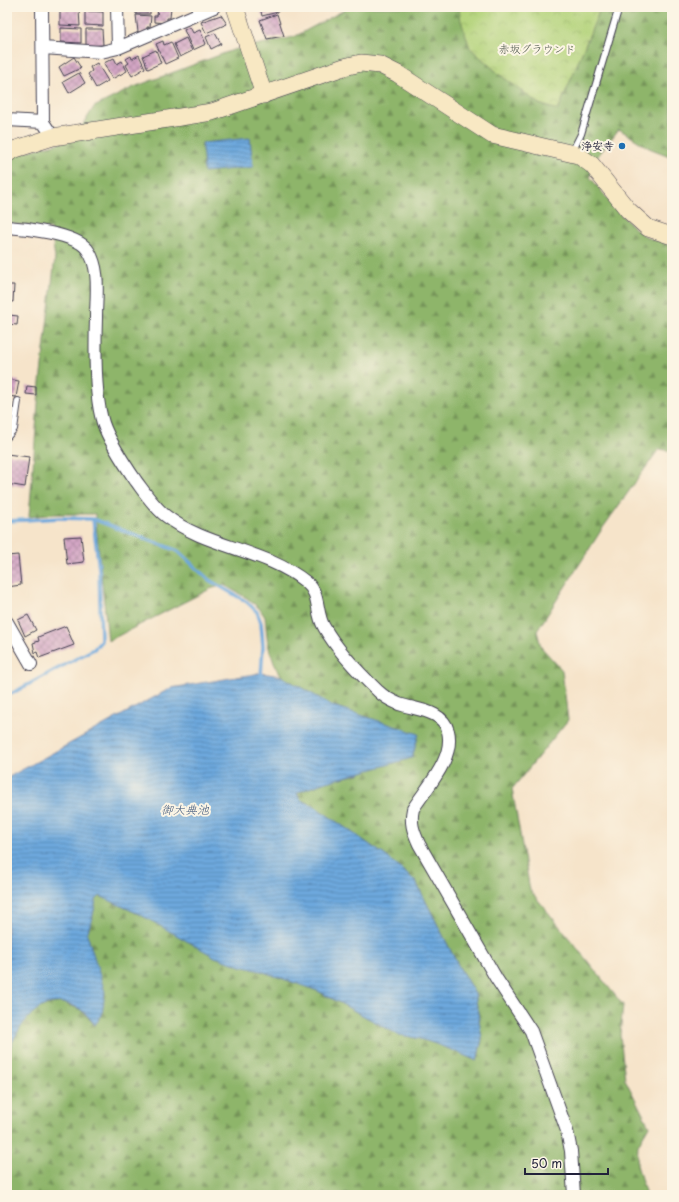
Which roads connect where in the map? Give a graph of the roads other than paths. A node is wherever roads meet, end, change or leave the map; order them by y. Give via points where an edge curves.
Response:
1 (42, 7) edge
2 (117, 7) edge
3 (214, 7) edge
4 (235, 7) edge
5 (619, 7) edge
6 (188, 12) edge
7 (43, 48) junction
8 (118, 48) junction
9 (264, 95) junction
10 (7, 120) edge
11 (43, 122) junction
12 (53, 137) junction
13 (572, 153) junction
14 (7, 154) edge
15 (7, 227) edge
16 (672, 236) edge
17 (18, 401) dead end
18 (7, 437) edge
19 (7, 622) edge
20 (31, 664) dead end
21 (574, 1195) edge

1 - 7 street
2 - 8 street
3 - 6 street
4 - 9 street
5 - 13 lane via 581,134
6 - 8 street
7 - 8 street via 101,52
7 - 11 street
9 - 12 street via 212,112
9 - 13 street via 344,67 361,63 380,65 492,135
10 - 11 street
11 - 12 street
12 - 14 street
13 - 16 street via 592,165 628,210 648,228
15 - 21 street via 74,240 86,247 92,258 96,272 95,354 103,425 128,469 150,499 165,516 185,529 260,556 286,568 308,583 316,593 323,626 342,652 370,682 398,704 441,718 448,729 446,759 413,809 412,829 496,978 531,1031 567,1131
17 - 18 lane via 14,429
19 - 20 street

